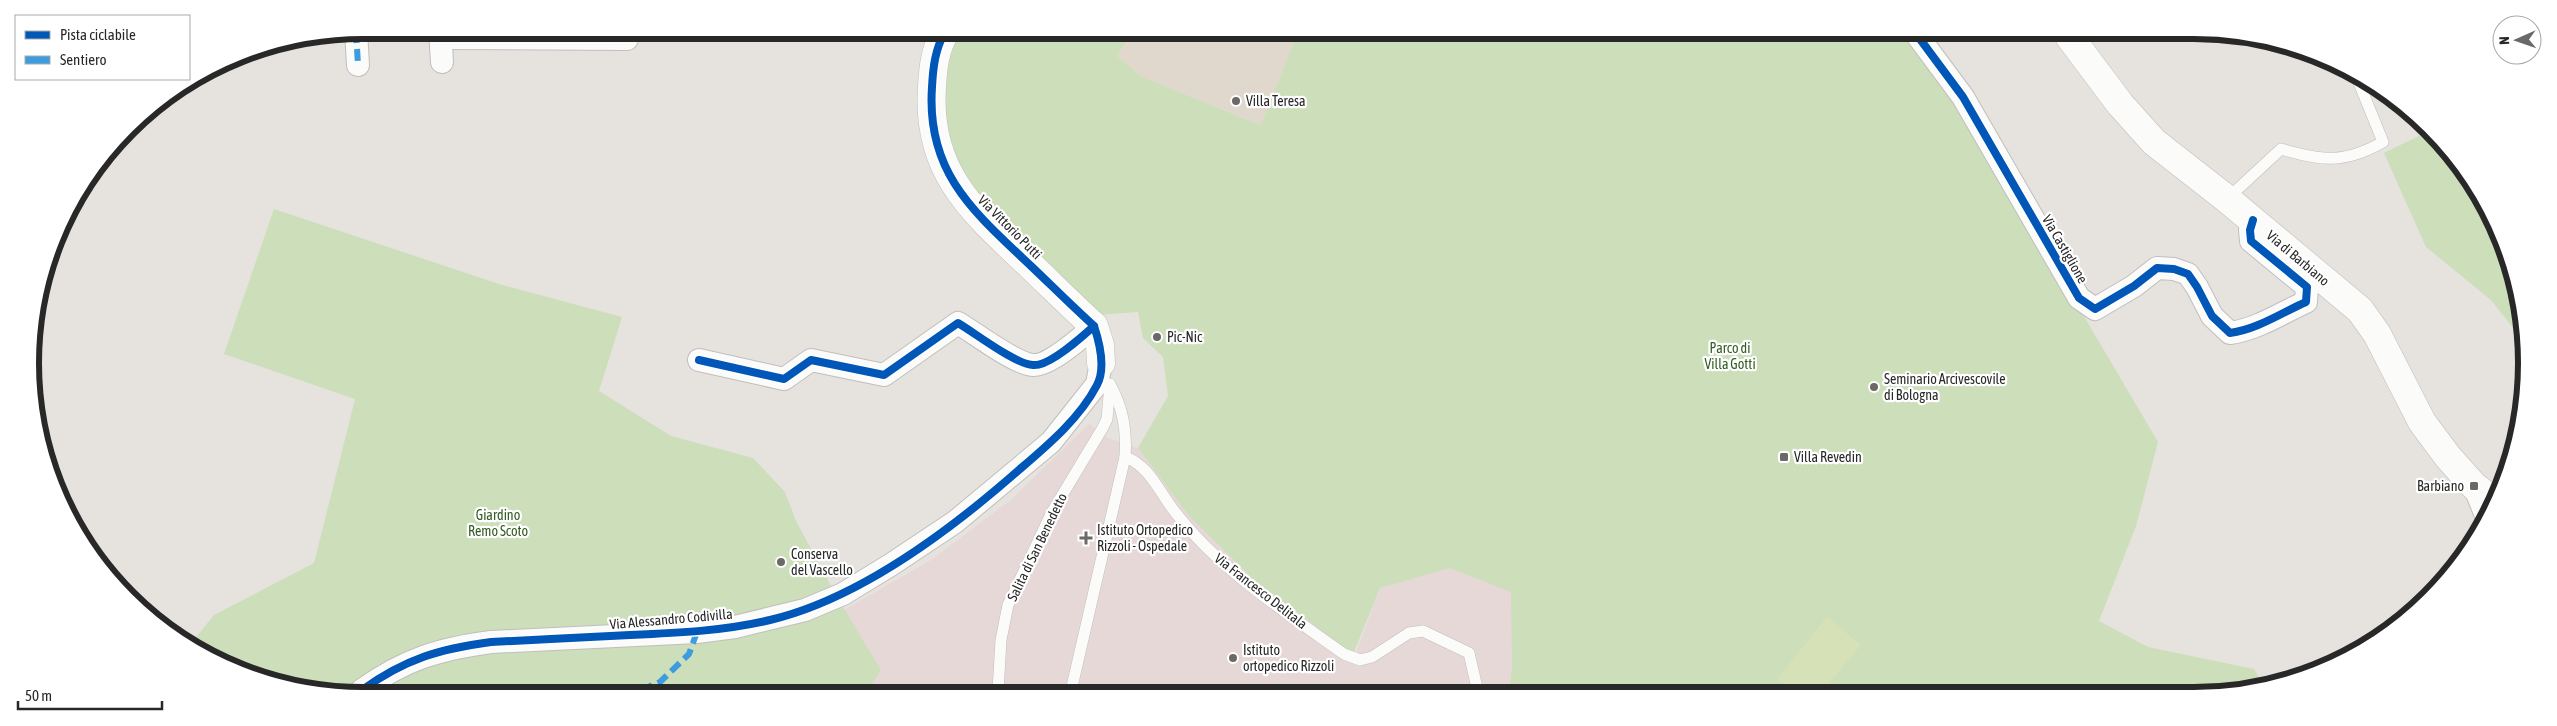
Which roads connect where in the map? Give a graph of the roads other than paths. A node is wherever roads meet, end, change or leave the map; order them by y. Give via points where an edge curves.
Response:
1 (356, 39) edge
2 (441, 39) edge
3 (942, 39) edge
4 (1920, 39) edge
5 (2071, 39) edge
6 (442, 62) dead end
7 (358, 65) dead end
8 (2360, 84) edge
9 (2227, 199) junction
10 (2253, 220) junction
11 (1094, 326) junction
12 (699, 360) dead end
13 (1106, 374) junction
14 (1125, 456) junction
15 (2484, 493) edge
16 (366, 687) edge
17 (998, 687) edge
18 (1073, 687) edge
19 (1477, 687) edge

1 - 7 street
2 - 6 street
3 - 11 street, Via Vittorio Putti via 933,65 933,126 940,154 953,182 972,210
4 - 10 street, Via Castiglione via 1963,97 2079,298 2095,309 2157,268 2188,274 2212,316 2230,333 2249,330 2306,302 2307,287 2251,241
5 - 9 street, Via di Barbiano via 2120,104 2154,142
8 - 9 lane via 2383,142 2369,150 2340,158 2315,159 2281,149
9 - 10 street, Via di Barbiano
10 - 15 street, Via di Barbiano via 2360,310 2377,334 2422,422 2448,458
11 - 12 street via 1045,364 1033,366 1020,362 958,323 884,375 810,360 784,379
11 - 13 street
13 - 14 lane via 1123,416
13 - 16 street, Via Alessandro Codivilla via 1051,442 955,522 843,594 805,610 734,627 697,632 490,642 457,647 420,657 387,672
13 - 17 lane, Salita di San Benedetto via 1106,419 1102,429 1052,512 1008,605 1000,640
14 - 18 lane
14 - 19 lane, Via Francesco Delitala via 1136,461 1152,478 1175,512 1220,562 1344,654 1360,660 1372,657 1408,633 1423,631 1469,653

